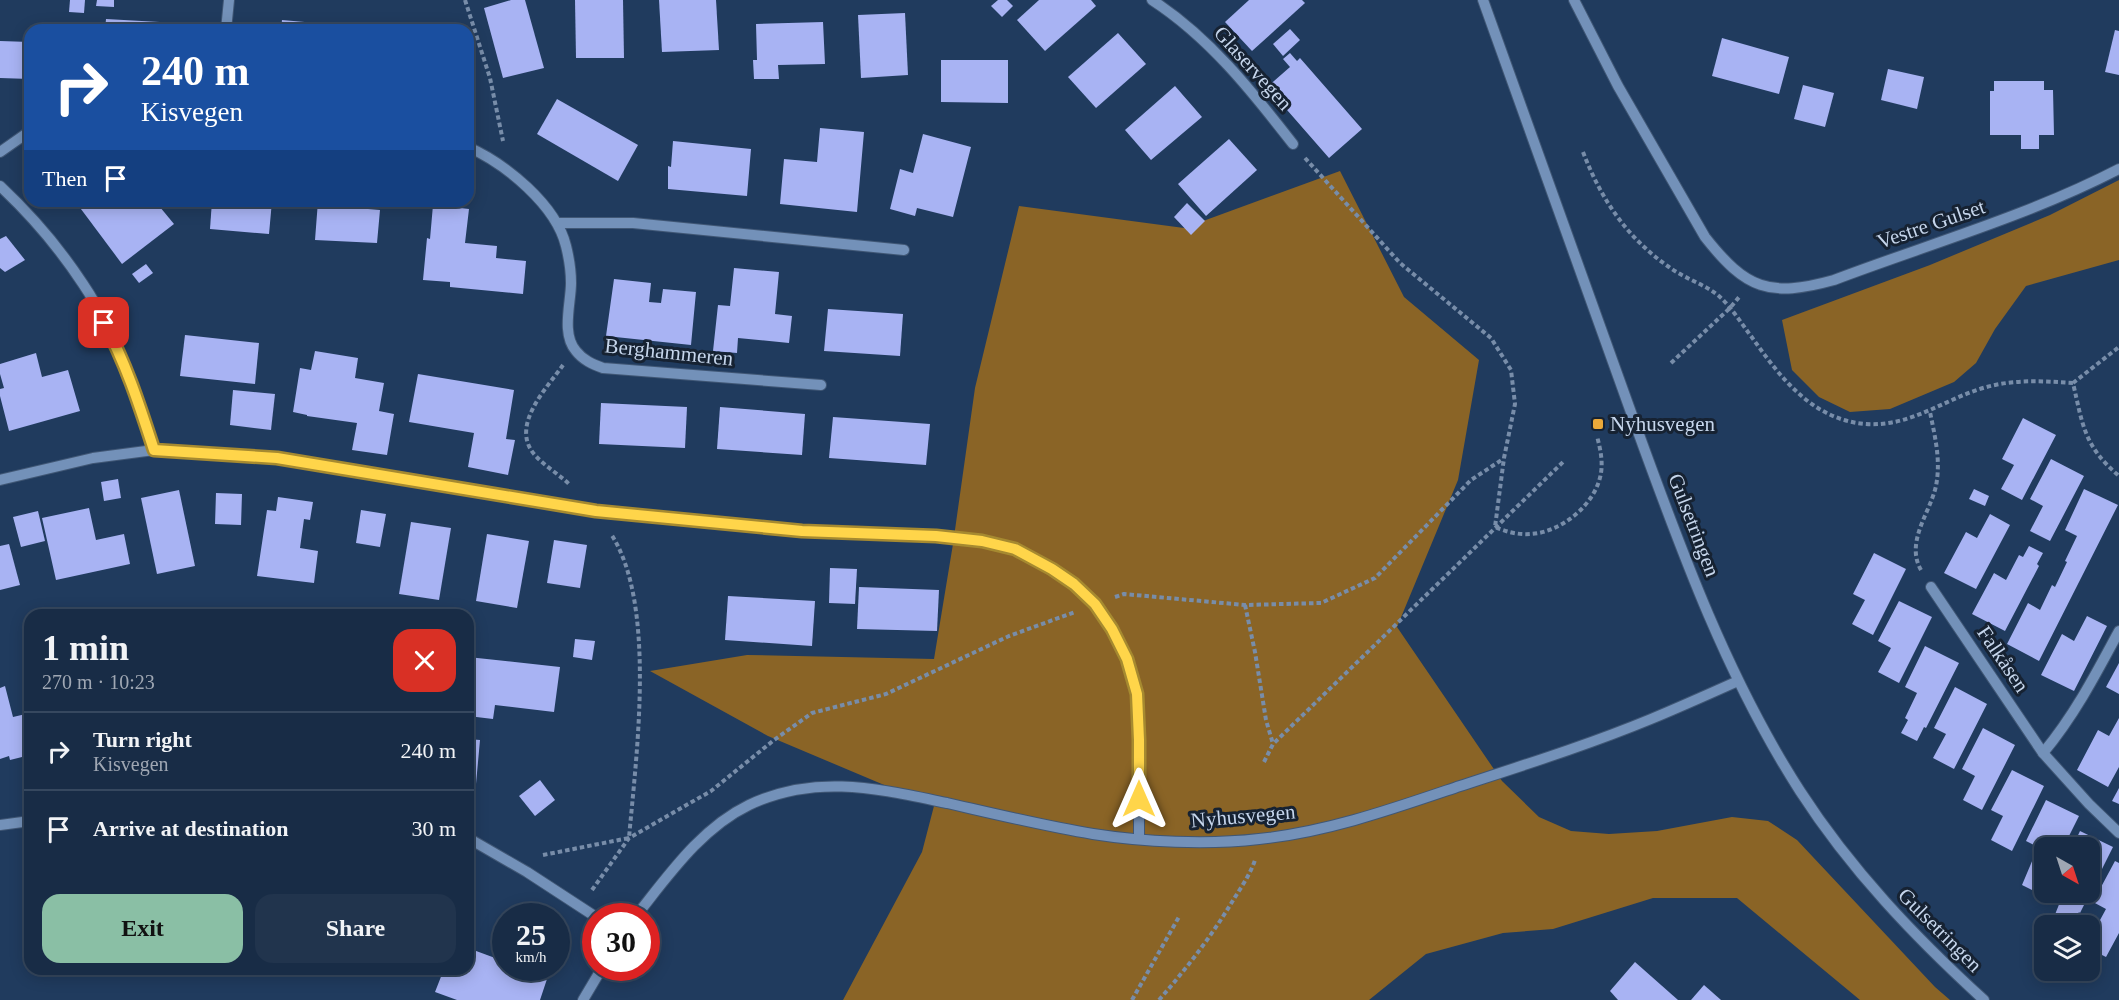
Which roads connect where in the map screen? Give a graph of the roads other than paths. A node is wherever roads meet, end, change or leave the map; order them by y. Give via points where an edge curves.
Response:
1 (229, 0) edge
2 (1152, 0) edge
3 (1483, 0) edge
4 (1574, 0) edge
5 (227, 24) edge
6 (24, 135) edge
7 (1293, 144) road end
8 (474, 150) edge
9 (0, 152) edge
10 (2119, 169) edge
11 (0, 186) edge
12 (558, 223) junction
13 (904, 250) dead end
14 (821, 386) dead end
15 (154, 450) junction
16 (0, 480) edge
17 (1931, 587) road end
18 (2119, 631) edge
19 (1738, 681) junction
20 (2043, 753) junction
21 (24, 822) edge
22 (0, 825) edge
23 (2119, 833) edge
24 (1139, 838) junction
25 (474, 842) edge
26 (647, 903) edge
27 (582, 910) edge
28 (594, 981) edge
29 (583, 1000) edge
30 (1983, 1000) edge

1 - 5 street
2 - 7 street, Glaservegen via 1212,48
3 - 19 street, Gulsetringen via 1666,509
4 - 10 street, Vestre Gulset via 1690,213 1736,272 1770,288 1807,288 1834,280 2030,210
6 - 9 street
8 - 12 street, Berghammeren via 520,181
11 - 15 street via 84,285 114,342
12 - 13 street via 633,224
12 - 14 street, Berghammeren via 571,281 568,333 574,350 587,362 603,368
15 - 16 street via 93,458
15 - 24 street via 277,458 596,511 802,531 936,536 1015,549 1074,584 1095,604 1127,659 1137,694
17 - 20 street, Falkåsen
18 - 20 street via 2077,708
19 - 24 street, Nyhusvegen via 1585,744 1347,822 1260,839 1215,842
19 - 30 street, Gulsetringen via 1800,790 1860,873
20 - 23 street, Falkåsen
21 - 22 street
24 - 26 street, Nyhusvegen via 1095,834 895,792 853,786 812,787 780,793 747,806 717,825
25 - 27 street
28 - 29 street

